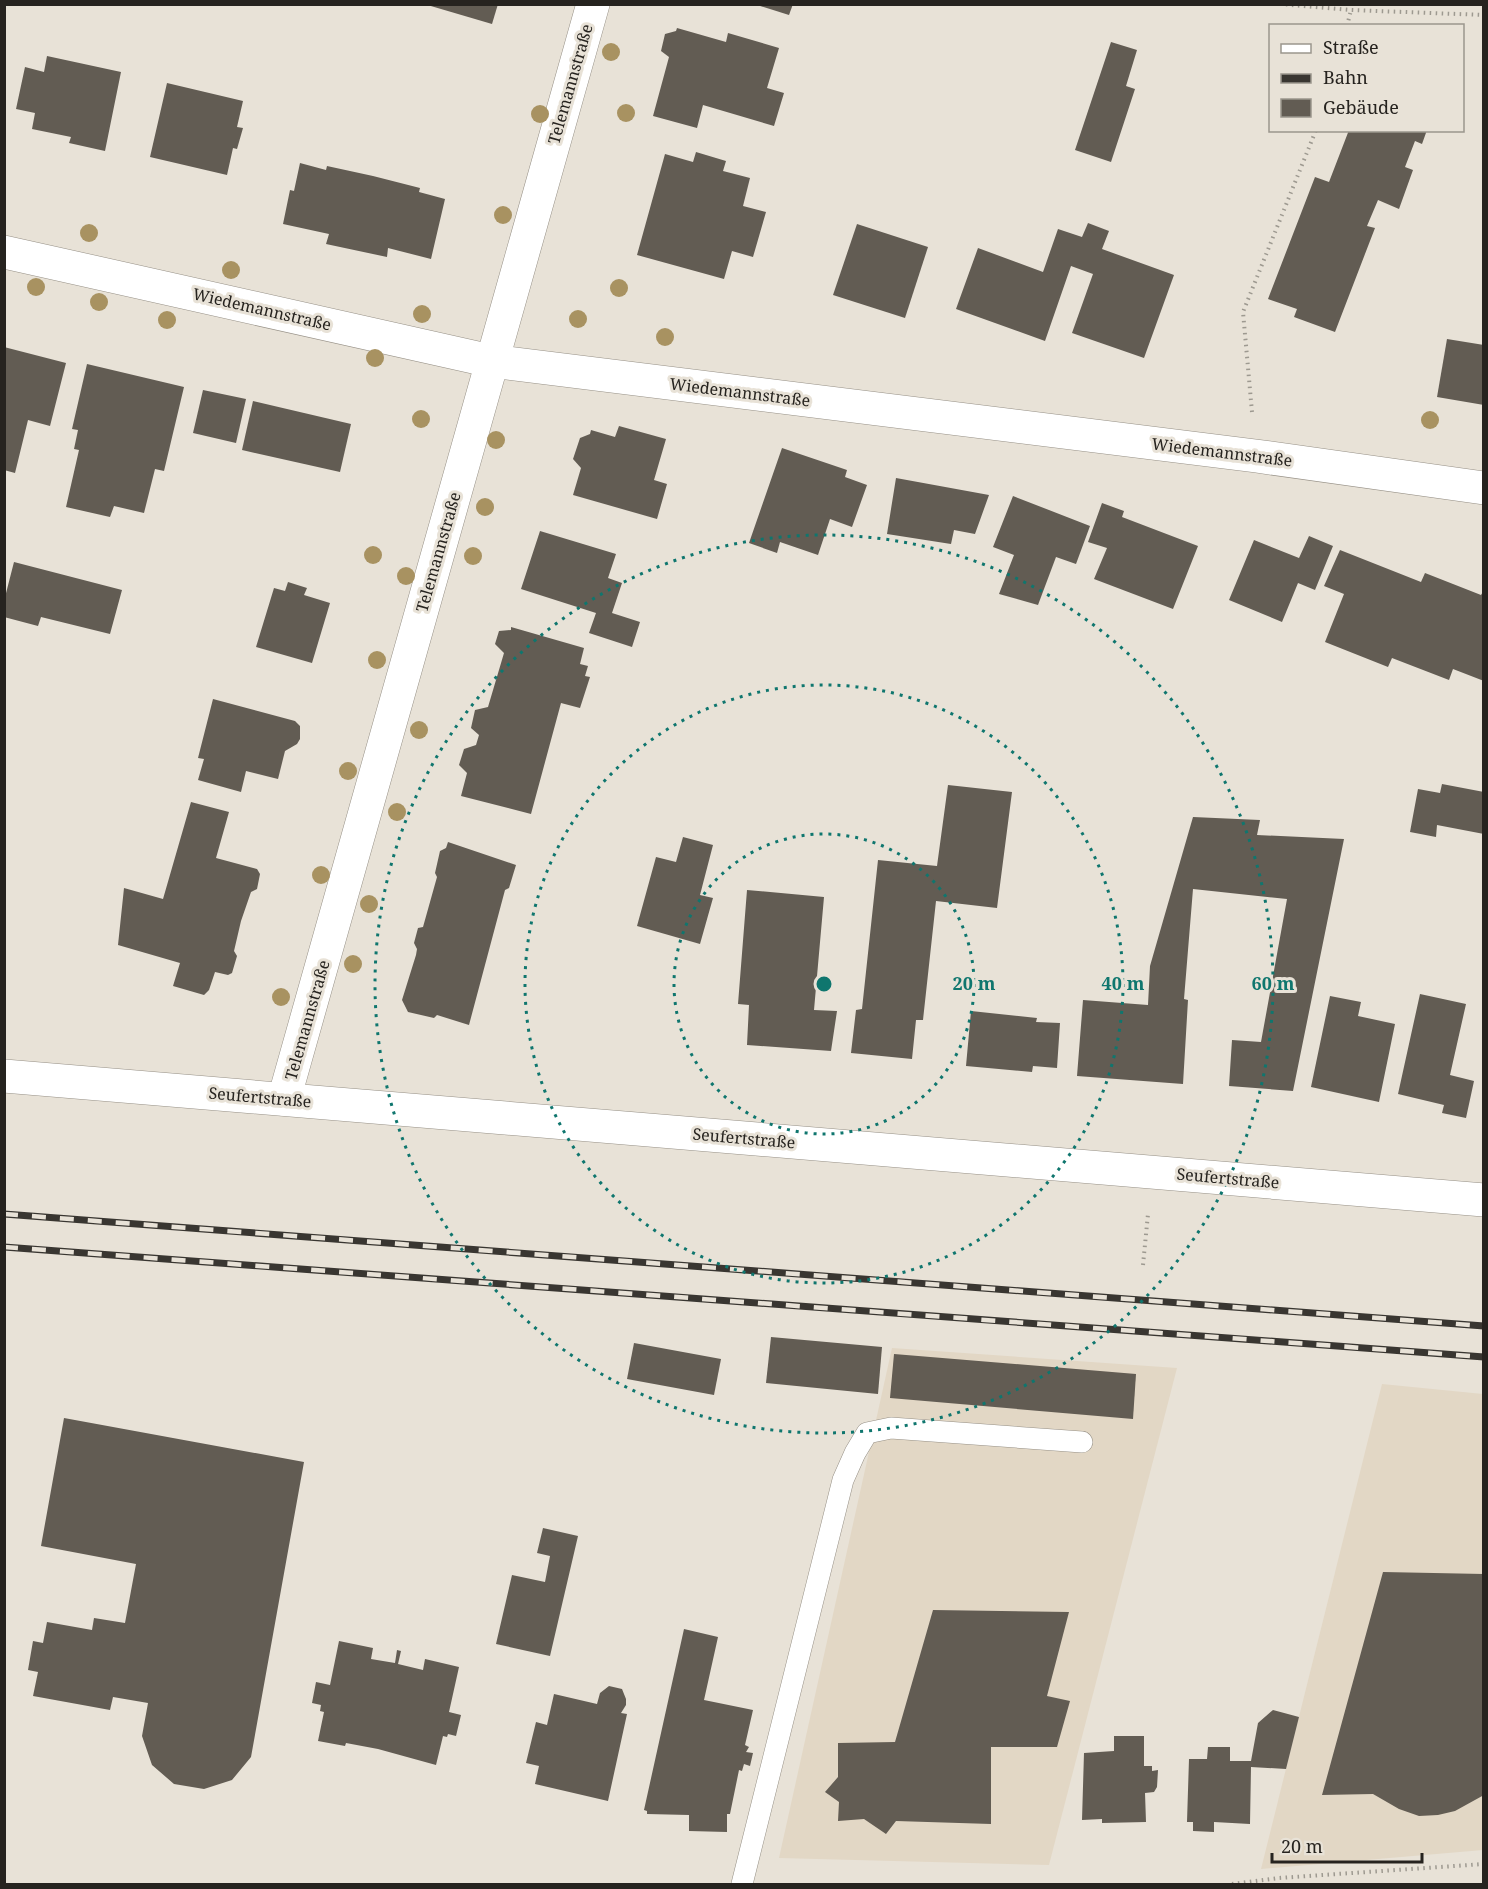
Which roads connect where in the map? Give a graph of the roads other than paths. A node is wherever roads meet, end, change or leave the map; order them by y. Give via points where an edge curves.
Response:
1 (592, 4) edge
2 (4, 252) edge
3 (491, 361) junction
4 (1484, 488) edge
5 (4, 1076) edge
6 (284, 1099) junction
7 (1484, 1200) edge
8 (1083, 1442) dead end
9 (742, 1884) edge

1 - 3 street, Telemannstraße
2 - 3 street, Wiedemannstraße
3 - 4 street, Wiedemannstraße
3 - 6 street, Telemannstraße
5 - 6 street, Seufertstraße
6 - 7 street, Seufertstraße
8 - 9 lane via 891,1428 867,1433 843,1480

